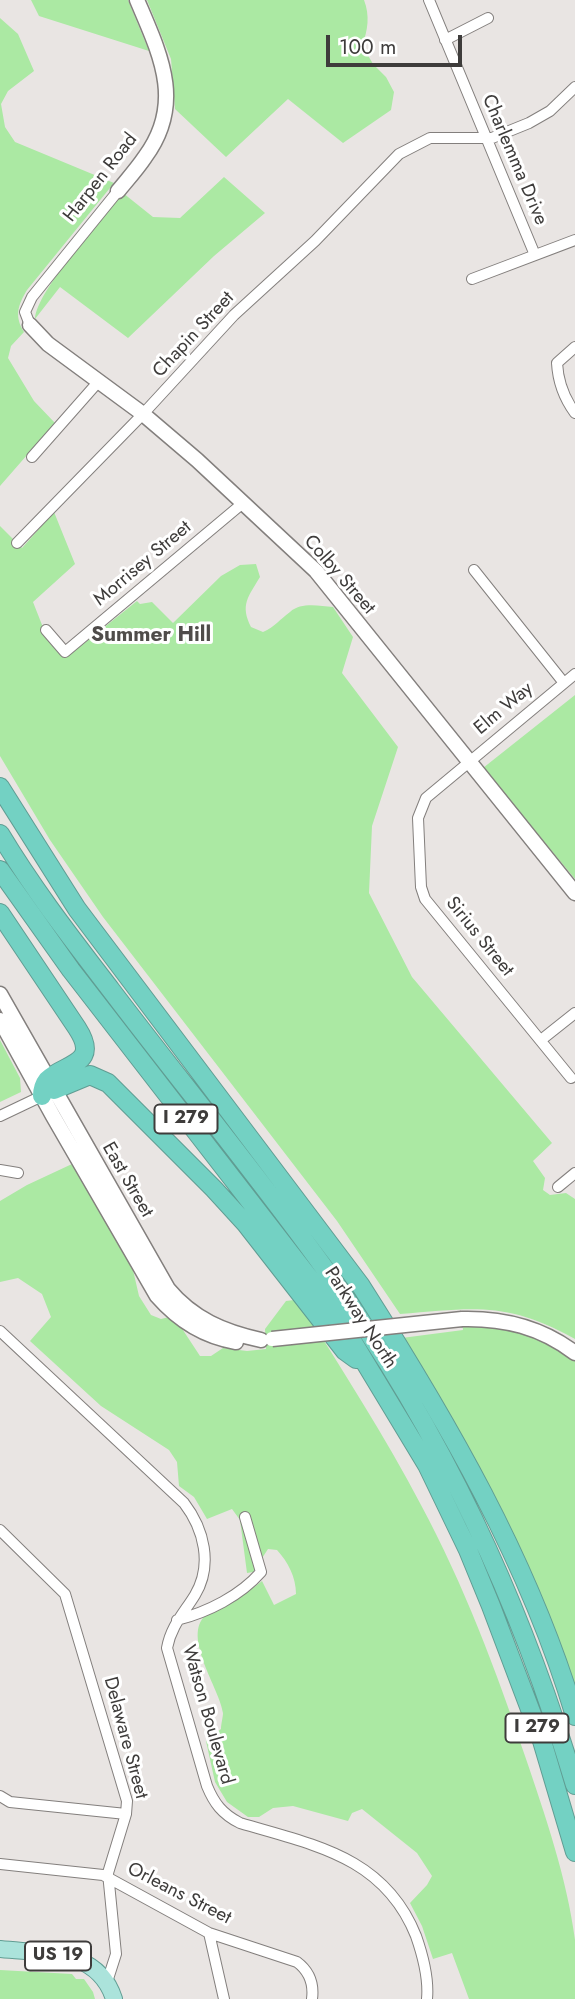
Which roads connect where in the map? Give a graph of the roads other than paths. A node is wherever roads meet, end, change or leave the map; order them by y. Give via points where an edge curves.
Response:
1 (137, 0) edge
2 (429, 0) edge
3 (488, 18) dead end
4 (445, 40) junction
5 (575, 87) edge
6 (486, 139) junction
7 (118, 191) joint
8 (575, 240) edge
9 (535, 256) junction
10 (472, 279) dead end
11 (30, 325) joint
12 (575, 347) edge
13 (99, 381) junction
14 (575, 413) edge
15 (143, 414) junction
16 (32, 457) dead end
17 (243, 503) junction
18 (17, 543) dead end
19 (474, 570) dead end
20 (46, 629) dead end
21 (575, 674) edge
22 (564, 683) junction
23 (468, 762) junction
24 (0, 787) edge
25 (426, 798) joint
26 (0, 834) edge
27 (0, 870) edge
28 (575, 893) edge
29 (0, 913) edge
30 (0, 994) edge
31 (575, 1013) edge
32 (0, 1020) edge
33 (541, 1040) junction
34 (571, 1077) dead end
35 (48, 1088) junction
36 (0, 1116) edge
37 (0, 1170) edge
38 (18, 1173) dead end
39 (575, 1173) edge
40 (558, 1187) dead end
41 (0, 1331) edge
42 (575, 1353) edge
43 (370, 1370) junction
44 (246, 1517) dead end
45 (0, 1530) edge
46 (177, 1620) junction
47 (575, 1716) edge
48 (575, 1785) edge
49 (0, 1796) edge
50 (126, 1814) junction
51 (575, 1852) edge
52 (0, 1864) edge
53 (108, 1878) junction
54 (209, 1933) junction
55 (0, 1949) edge
56 (107, 1982) junction
57 (428, 1997) edge
58 (114, 1999) edge
59 (224, 1999) edge
60 (312, 1999) edge

1 - 7 street, Harpen Road via 166,74 165,111 153,145
2 - 4 street, Charlemma Drive
3 - 4 street
4 - 6 street, Charlemma Drive
5 - 6 street via 550,111
6 - 9 street, Charlemma Drive
6 - 15 street, Chapin Street via 430,138 399,153 315,241 234,315
7 - 11 street, Harpen Road via 32,297 25,312
8 - 9 street
9 - 10 street
11 - 13 street, Colby Street
12 - 14 street via 557,363 564,394
13 - 15 street, Colby Street
13 - 16 street
15 - 17 street, Colby Street
15 - 18 street, Chapin Street
17 - 20 street, Morrisey Street via 65,652
17 - 23 street, Colby Street via 316,571
19 - 22 street
21 - 22 street, Elm Way
22 - 23 street, Elm Way
23 - 25 street, Elm Way
23 - 28 street, Colby Street
24 - 47 highway, Parkway North / I 279 via 78,909 361,1286 401,1349 509,1546 547,1634
25 - 33 street, Sirius Street via 418,818 425,899
26 - 48 highway via 63,927 328,1273 393,1370 491,1552 539,1672
27 - 43 highway, Parkway North / I 279 via 71,970 331,1306
29 - 35 highway via 84,1041 79,1061
30 - 35 street, East Street
31 - 33 street
32 - 35 street, East Street
33 - 34 street, Sirius Street
35 - 36 street
35 - 42 street, East Street, bridge via 168,1289 207,1322 267,1340 486,1318 528,1326
35 - 43 highway via 90,1075 108,1083 247,1224 345,1351
37 - 38 street
39 - 40 street
41 - 46 street, Watson Boulevard via 191,1512 203,1538 205,1569 196,1594
43 - 51 highway, Parkway North / I 279 via 427,1465 468,1550 542,1741
44 - 46 street via 261,1572 249,1586 199,1615
45 - 50 street, Delaware Street via 67,1598 127,1801
46 - 57 street, Watson Boulevard via 167,1648 217,1806 240,1823 335,1852 370,1873 396,1899 415,1933
49 - 50 street via 10,1802
50 - 53 street, Delaware Street
52 - 53 street, Orleans Street
53 - 54 street, Orleans Street
53 - 56 street, Delaware Street via 116,1954
54 - 59 street
54 - 60 street, Orleans Street via 297,1962 309,1975
55 - 56 main road, US 19 via 82,1960
56 - 58 main road, US 19

